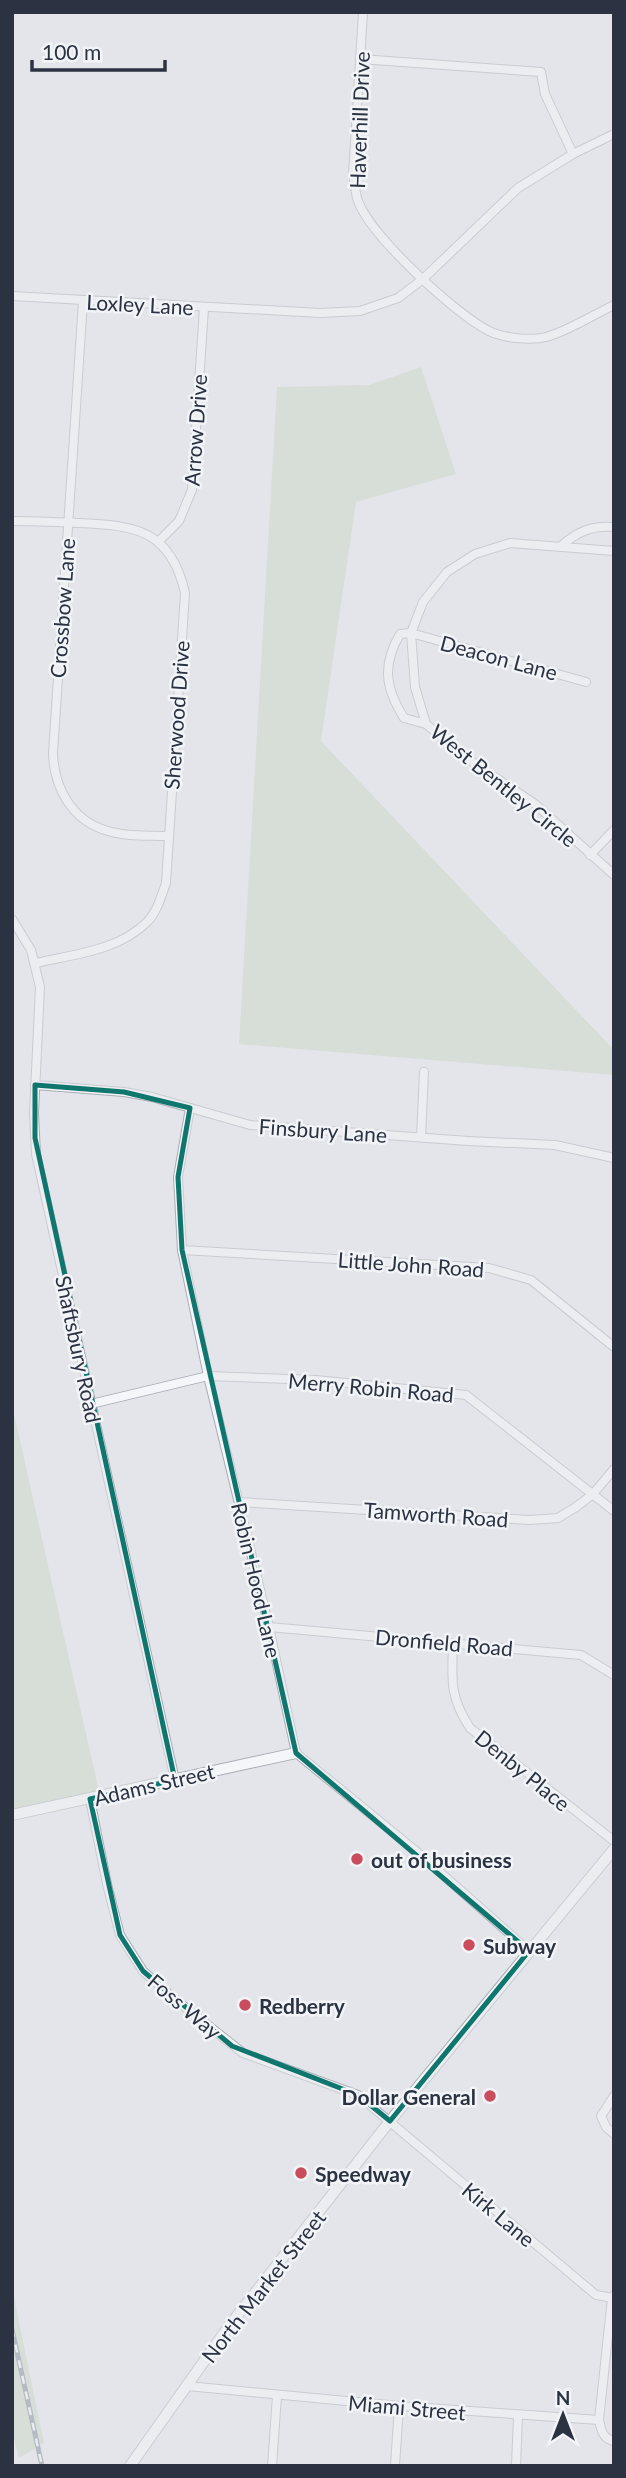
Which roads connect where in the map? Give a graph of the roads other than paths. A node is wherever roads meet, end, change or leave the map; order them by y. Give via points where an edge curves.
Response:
1 (363, 12) edge
2 (360, 59) junction
3 (614, 134) edge
4 (573, 154) junction
5 (422, 279) junction
6 (12, 296) edge
7 (83, 301) junction
8 (614, 305) edge
9 (204, 308) junction
10 (12, 521) edge
11 (68, 522) junction
12 (614, 527) edge
13 (159, 541) junction
14 (561, 546) junction
15 (614, 551) edge
16 (411, 633) junction
17 (586, 682) dead end
18 (426, 724) junction
19 (614, 830) edge
20 (168, 836) junction
21 (590, 855) junction
22 (614, 875) edge
23 (12, 919) edge
24 (36, 963) junction
25 (424, 1072) dead end
26 (35, 1086) junction
27 (190, 1108) junction
28 (421, 1137) junction
29 (614, 1158) edge
30 (183, 1250) junction
31 (614, 1347) edge
32 (208, 1377) junction
33 (91, 1404) junction
34 (614, 1469) edge
35 (593, 1494) junction
36 (239, 1502) junction
37 (614, 1511) edge
38 (268, 1627) junction
39 (453, 1643) junction
40 (614, 1675) edge
41 (296, 1753) junction
42 (174, 1780) junction
43 (90, 1799) junction
44 (12, 1815) edge
45 (614, 1841) edge
46 (614, 1849) edge
47 (529, 1951) junction
48 (614, 2096) edge
49 (390, 2121) junction
50 (614, 2134) edge
51 (613, 2297) edge
52 (187, 2386) junction
53 (277, 2396) junction
54 (399, 2406) junction
55 (518, 2416) junction
56 (599, 2420) junction
57 (614, 2441) edge
58 (130, 2466) edge
59 (272, 2466) edge
60 (394, 2466) edge
61 (516, 2466) edge

1 - 2 street, Haverhill Drive
2 - 4 street via 541,72 545,94
2 - 5 street, Haverhill Drive via 354,174 357,200 373,226
3 - 4 street, Loxley Lane
4 - 5 street, Loxley Lane via 518,188
5 - 8 street, Haverhill Drive via 456,310 491,332 517,338 546,338
5 - 9 street, Loxley Lane via 398,298 360,311
6 - 7 street, Loxley Lane
7 - 9 street, Loxley Lane
7 - 11 street, Crossbow Lane
9 - 13 street, Arrow Drive via 192,489 179,521
10 - 11 street
11 - 13 street via 125,526
11 - 20 street, Crossbow Lane via 53,752 57,784 76,813 97,827 123,834
12 - 14 street via 586,529
13 - 20 street, Sherwood Drive via 176,562 185,593
14 - 15 street, West Bentley Circle
14 - 16 street, West Bentley Circle via 510,543 475,554 447,572 423,601
16 - 17 street, Deacon Lane
16 - 18 street, West Bentley Circle via 415,687
16 - 18 street via 400,634 391,649 390,695 404,718
18 - 21 street, West Bentley Circle via 465,757 535,804
19 - 21 street
20 - 24 street, Sherwood Drive via 166,883 148,922 107,947
21 - 22 street, West Bentley Circle
23 - 24 street, Shaftsbury Road
24 - 26 street, Shaftsbury Road via 41,999
25 - 28 street
26 - 27 street, Finsbury Lane via 124,1092
26 - 33 street, Shaftsbury Road via 36,1154
27 - 28 street, Finsbury Lane via 250,1125
27 - 30 street, Robin Hood Lane via 178,1177
28 - 29 street, Finsbury Lane via 555,1145
30 - 31 street, Little John Road via 489,1268 531,1280
30 - 32 street, Robin Hood Lane
32 - 33 street, Merry Robin Road
32 - 35 street, Merry Robin Road via 316,1380 466,1395
32 - 36 street, Robin Hood Lane
33 - 42 street, Shaftsbury Road
34 - 35 street, Tamworth Road
35 - 36 street, Tamworth Road via 558,1518 530,1520
35 - 37 street, Merry Robin Road
36 - 38 street, Robin Hood Lane
38 - 39 street, Dronfield Road
38 - 41 street, Robin Hood Lane
39 - 40 street, Dronfield Road via 581,1655
39 - 45 street, Denby Place via 453,1695 470,1728
41 - 42 street, Adams Street
41 - 47 street
42 - 43 street, Adams Street
43 - 44 street, Adams Street
43 - 49 street, Foss Way via 120,1935 144,1971 243,2053 358,2095
46 - 47 street, North Market Street
47 - 49 street, North Market Street
48 - 50 street via 601,2116
49 - 51 street, Kirk Lane via 596,2295
49 - 52 street, North Market Street
51 - 56 street
52 - 53 street, Miami Street
52 - 58 street, North Market Street
53 - 54 street, Miami Street
53 - 59 street
54 - 55 street, Miami Street
54 - 60 street
55 - 56 street, Miami Street
55 - 61 street
56 - 57 street via 602,2432

